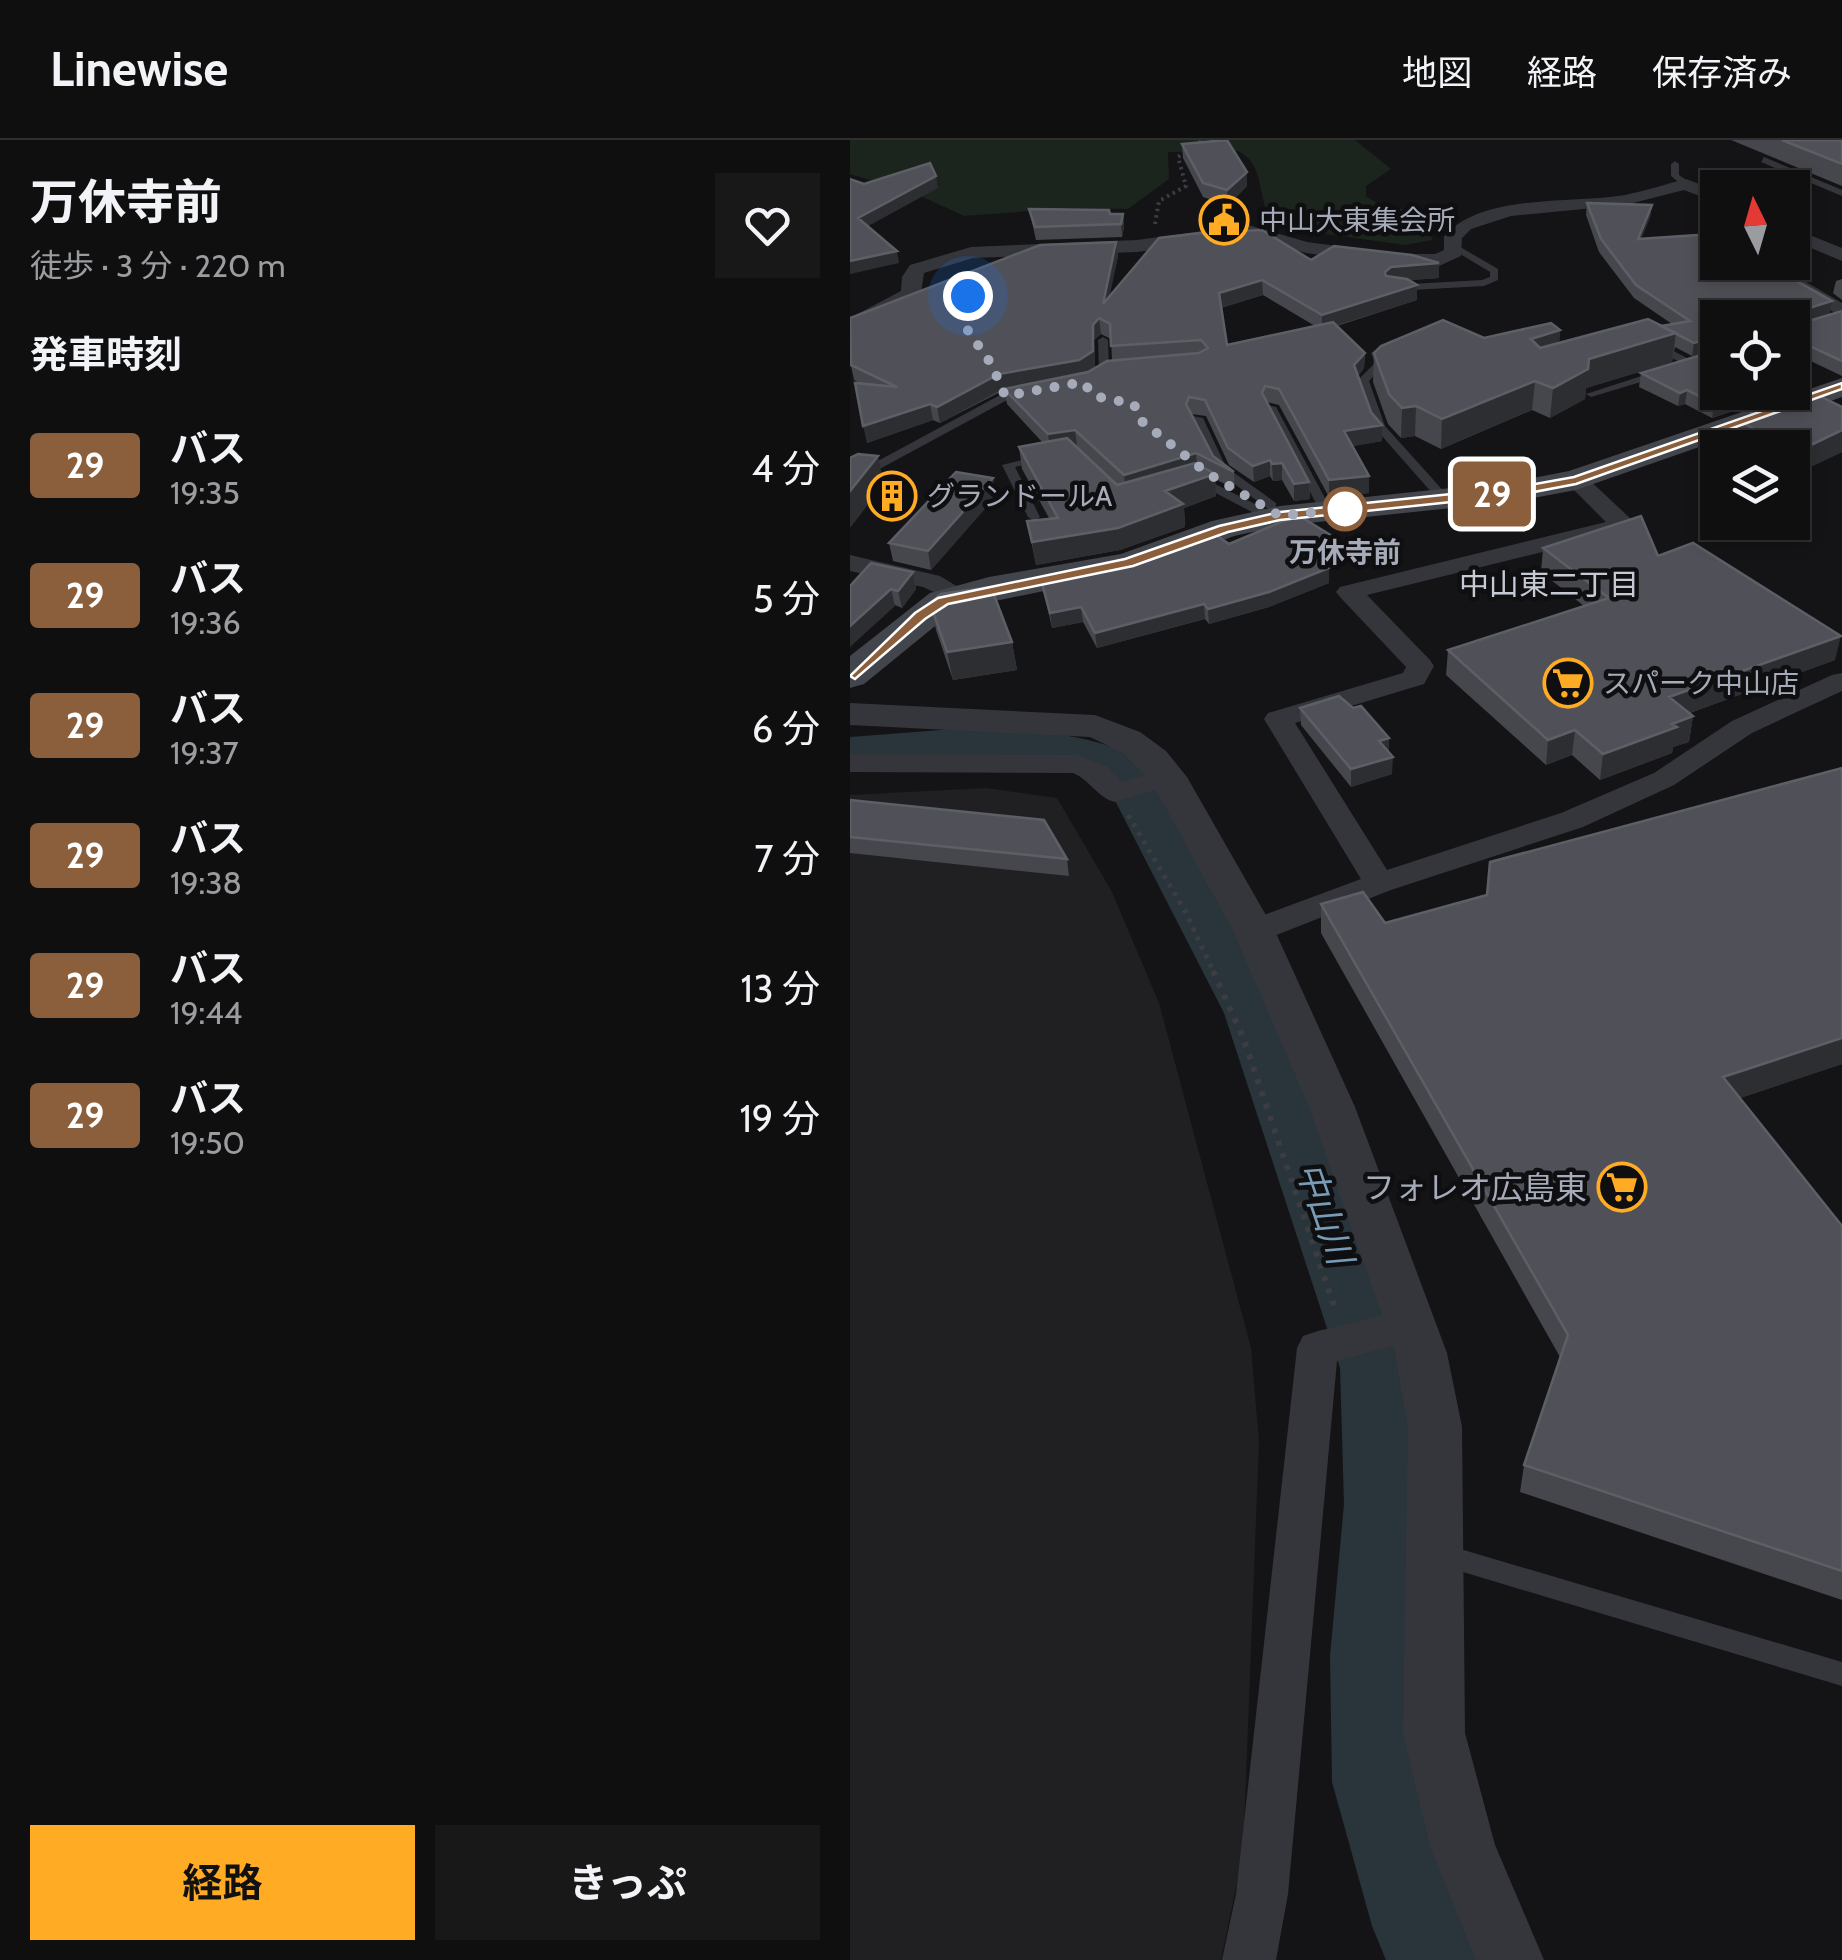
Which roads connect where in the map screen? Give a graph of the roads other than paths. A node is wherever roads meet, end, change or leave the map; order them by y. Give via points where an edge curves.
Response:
1 (1764, 160) dead end
2 (1675, 164) dead end
3 (1686, 184) junction
4 (1700, 190) edge
5 (1842, 192) edge
6 (1810, 242) edge
7 (1455, 246) junction
8 (1842, 255) edge
9 (1783, 280) edge
10 (1393, 288) edge
11 (1836, 317) edge
12 (850, 324) edge
13 (1103, 340) edge
14 (1646, 340) edge
15 (1376, 354) edge
16 (1700, 361) edge
17 (1691, 364) junction
18 (1124, 368) edge
19 (1842, 387) edge
20 (1044, 389) edge
21 (1591, 394) edge
22 (1272, 407) edge
23 (1197, 418) edge
24 (1058, 456) edge
25 (1576, 480) junction
26 (850, 482) edge
27 (1180, 483) edge
28 (1444, 499) junction
29 (1296, 514) junction
30 (1034, 517) edge
31 (850, 562) edge
32 (960, 596) junction
33 (850, 676) edge
34 (1839, 686) edge
35 (850, 714) edge
36 (850, 762) edge
37 (1142, 785) junction
38 (1380, 882) junction
39 (1254, 931) junction
40 (1412, 1324) junction
41 (1435, 1552) junction
42 (1842, 1674) edge
43 (1249, 1960) edge
44 (1510, 1960) edge

1 - 5 lane
2 - 3 lane via 1675,176
3 - 4 street
3 - 7 street via 1625,200 1482,218 1457,232
6 - 8 street
7 - 10 lane via 1495,271 1495,278
7 - 12 street via 1449,258 1421,261 1306,246 1259,231 1003,250 917,269 903,300
9 - 11 street
13 - 18 lane via 1100,373
14 - 17 lane
15 - 28 lane via 1380,364 1363,380 1380,427
16 - 17 lane
17 - 21 lane
19 - 25 main road
20 - 26 lane via 1006,396
22 - 29 lane
23 - 29 lane via 1221,469
24 - 30 lane via 1008,465
25 - 28 main road
25 - 38 street via 1623,525 1349,592 1420,666 1414,678 1278,719
27 - 29 lane via 1198,477
28 - 29 main road
29 - 32 main road via 1224,528 1128,563
31 - 32 street via 931,581
32 - 33 main road via 920,616
34 - 38 street via 1742,727 1664,779 1572,820
35 - 37 street via 1095,726 1128,737 1150,754
36 - 37 street via 1078,764
37 - 39 street
38 - 39 street
39 - 40 street via 1332,1107
40 - 41 street via 1434,1427
40 - 43 street via 1318,1348 1262,1894
41 - 42 lane
41 - 44 street via 1434,1733 1462,1847

